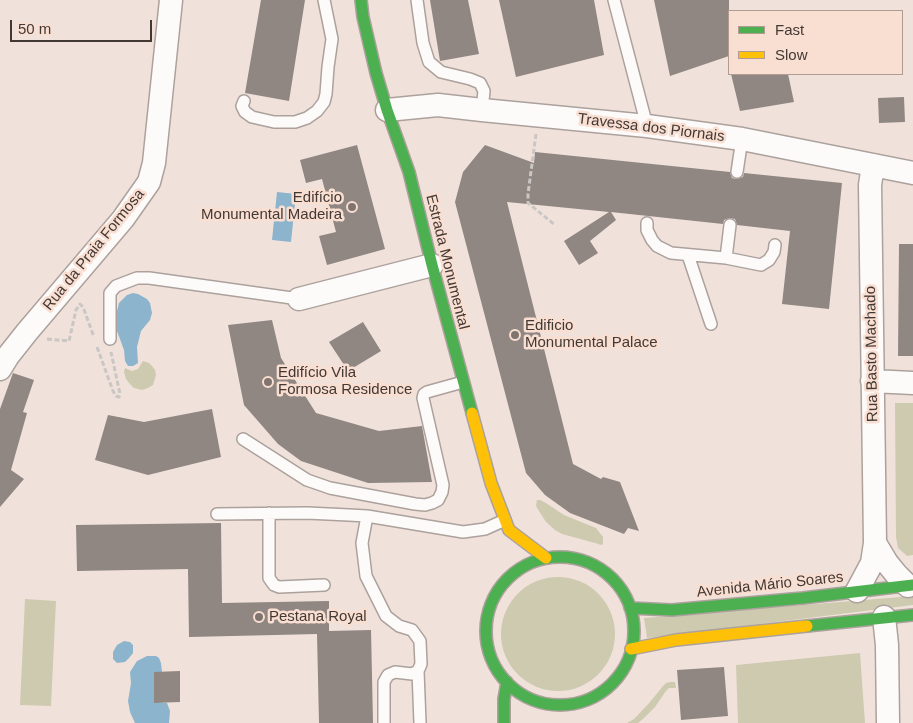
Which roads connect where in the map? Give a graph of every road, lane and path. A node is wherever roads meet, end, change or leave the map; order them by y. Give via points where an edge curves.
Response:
1 (171, 0) edge
2 (324, 0) edge
3 (361, 0) edge
4 (417, 0) edge
5 (614, 0) edge
6 (244, 101) dead end
7 (387, 110) junction
8 (482, 110) junction
9 (647, 126) junction
10 (536, 131) dead end
11 (742, 139) junction
12 (873, 165) junction
13 (737, 172) dead end
14 (913, 173) edge
15 (647, 223) dead end
16 (730, 224) dead end
17 (555, 225) dead end
18 (775, 244) dead end
19 (688, 255) junction
20 (726, 258) junction
21 (432, 265) junction
22 (299, 299) joint
23 (711, 324) dead end
24 (40, 338) dead end
25 (110, 339) joint
26 (0, 369) edge
27 (872, 381) junction
28 (463, 382) junction
29 (913, 383) edge
30 (243, 438) dead end
31 (269, 513) junction
32 (216, 514) dead end
33 (367, 516) junction
34 (507, 531) junction
35 (875, 543) junction
36 (546, 558) junction
37 (511, 563) dead end
38 (510, 575) junction
39 (324, 585) dead end
40 (910, 586) edge
41 (856, 591) junction
42 (630, 608) junction
43 (913, 615) edge
44 (884, 617) junction
45 (632, 649) junction
46 (418, 671) junction
47 (507, 682) junction
48 (554, 704) junction
49 (548, 717) dead end
50 (384, 723) edge
51 (420, 723) edge
52 (504, 723) edge
53 (888, 723) edge

1 - 26 street, Rua da Praia Formosa via 154,163 149,182 123,219 27,332
2 - 6 lane via 332,39 326,94 317,111 295,122 274,122 244,112
3 - 7 main road, Estrada Monumental
4 - 8 lane via 429,62 441,72 480,83 484,91
5 - 9 lane
7 - 8 street, Travessa dos Piornais via 438,105
7 - 21 main road, Estrada Monumental via 409,172
8 - 9 street, Travessa dos Piornais
9 - 11 street, Travessa dos Piornais
10 - 17 path via 528,203
11 - 12 street, Travessa dos Piornais
11 - 13 lane
12 - 14 street, Travessa dos Piornais
12 - 27 street, Rua Basto Machado via 870,185
15 - 19 lane via 647,230 657,246 671,253
16 - 20 lane
18 - 20 lane via 769,260 760,265
19 - 20 lane
19 - 23 lane
21 - 22 street
21 - 28 main road, Estrada Monumental
22 - 25 lane via 137,278 116,286 110,293
24 - 25 path via 69,341 80,304 113,391 119,397
27 - 29 street
27 - 35 street, Rua Basto Machado
28 - 30 lane via 424,394 443,485 438,500 425,505 330,488 307,480
28 - 34 main road, Estrada Monumental
31 - 32 lane
31 - 33 lane
31 - 39 lane via 269,578 274,585
33 - 34 lane via 463,532
33 - 46 lane via 362,543 366,576 386,616 398,626 412,630 420,641 421,664
34 - 36 main road
35 - 40 street via 896,574
35 - 41 street, Rua Basto Machado via 872,563
36 - 38 main road via 527,564
36 - 42 main road via 567,557 588,562 606,573
37 - 38 main road
38 - 47 main road via 489,608 486,628 488,648 495,666
40 - 41 main road, Avenida Mário Soares
41 - 42 main road, Avenida Mário Soares via 672,610
42 - 45 main road
43 - 44 main road
44 - 45 main road via 676,640
44 - 53 street
45 - 48 main road via 623,669 601,692 571,704
46 - 50 lane via 388,675 384,682
46 - 51 lane
47 - 48 main road via 521,694
47 - 52 main road
48 - 49 main road

